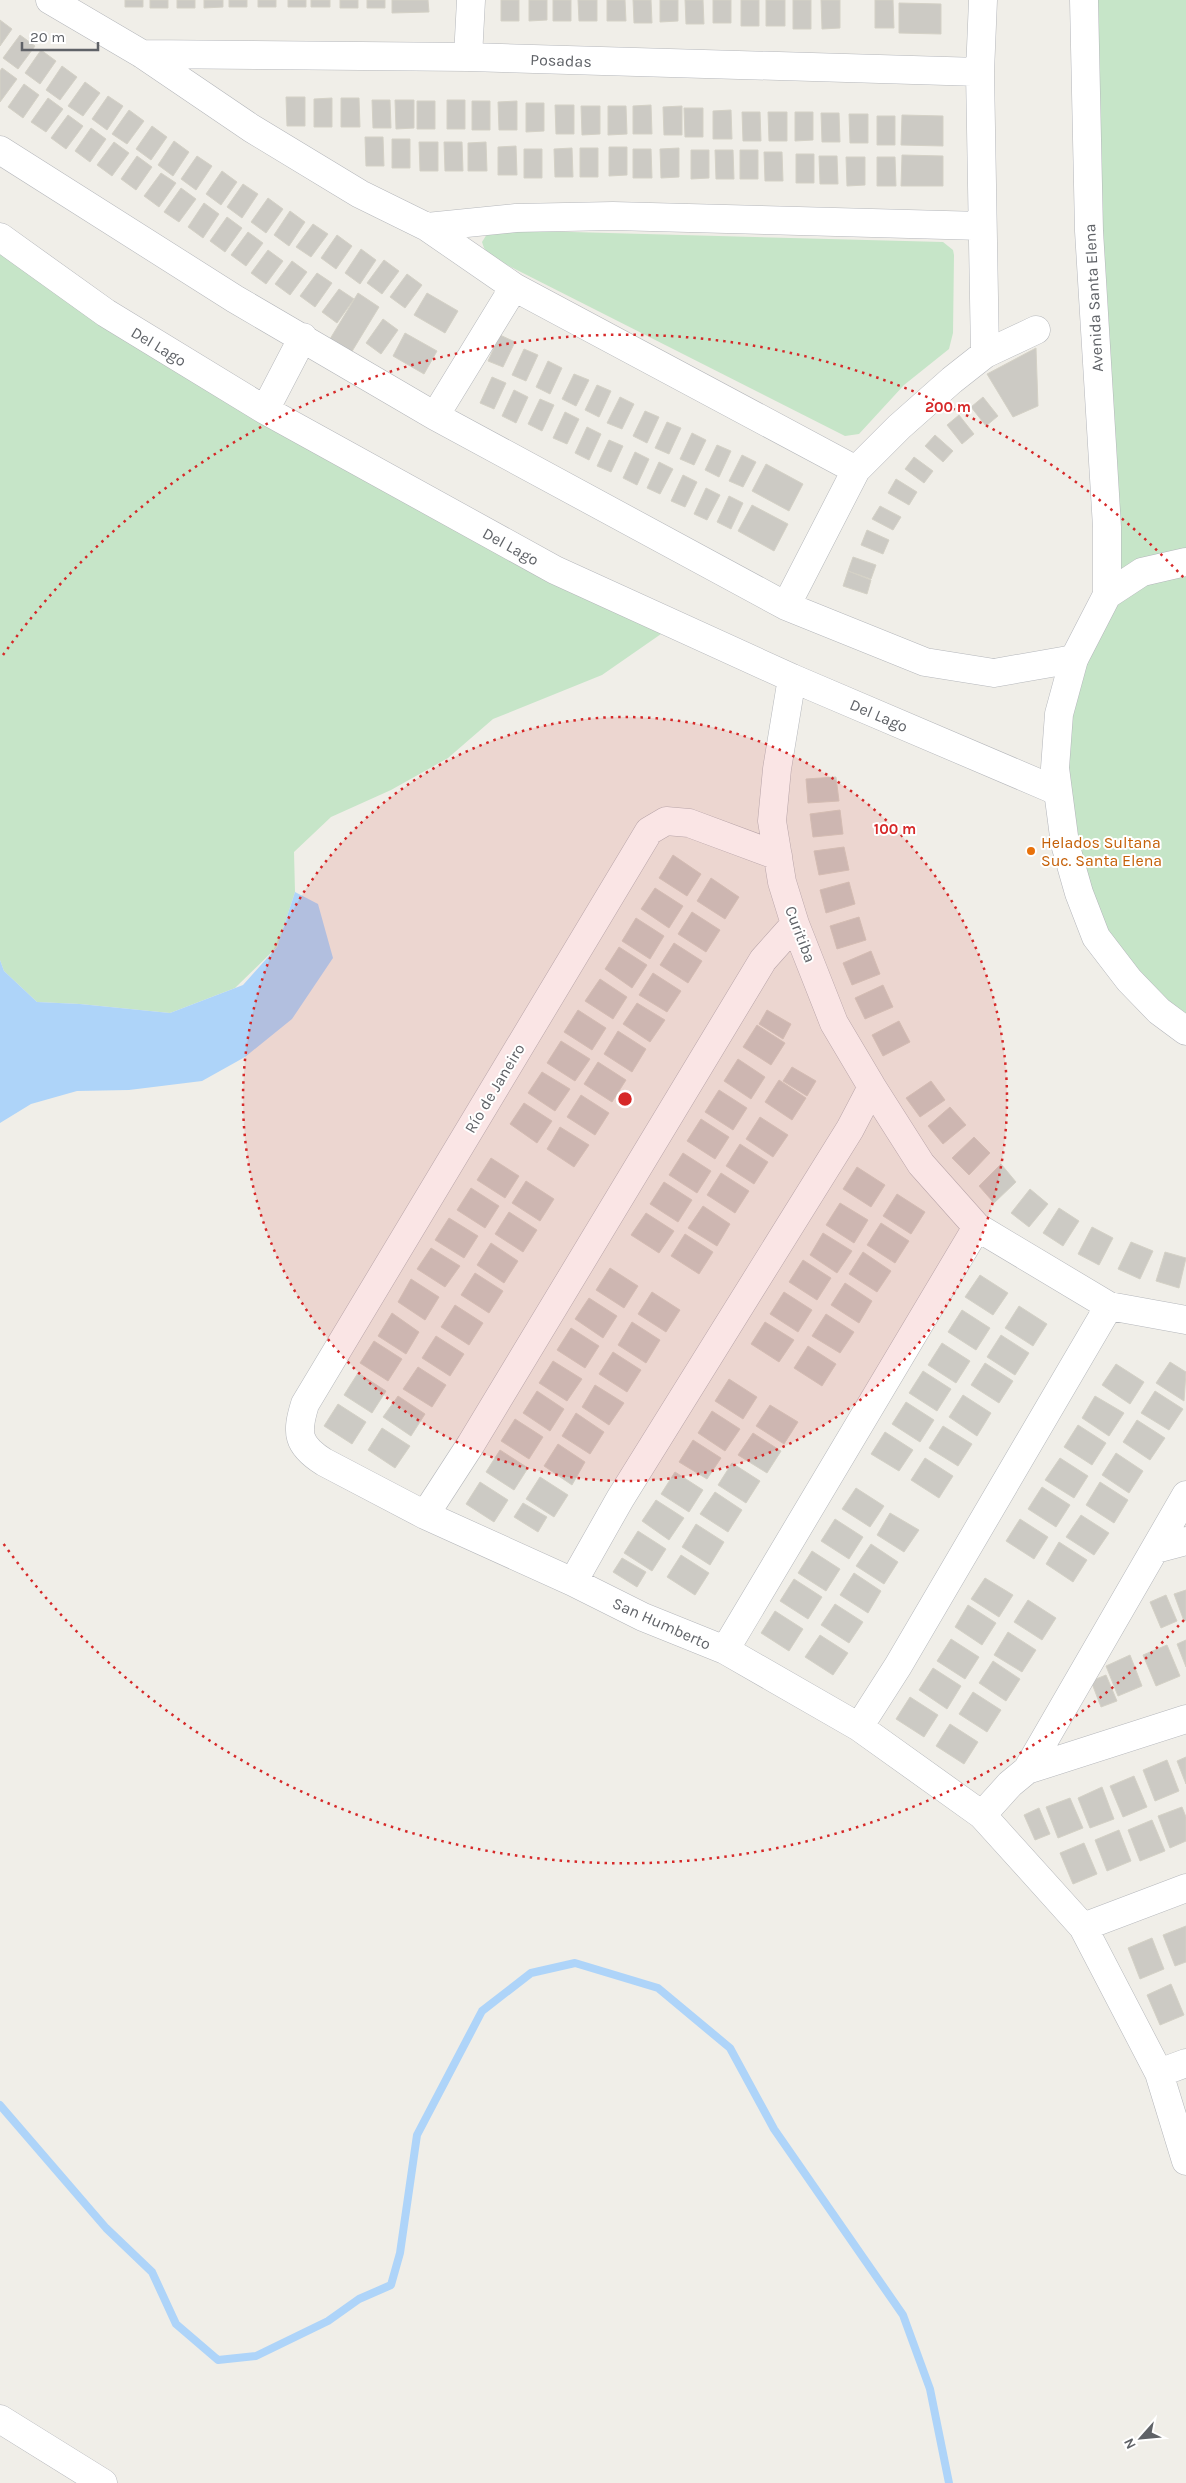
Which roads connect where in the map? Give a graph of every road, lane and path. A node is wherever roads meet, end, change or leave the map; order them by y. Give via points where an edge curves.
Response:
1 (50, 0) edge
2 (471, 0) edge
3 (983, 0) edge
4 (1084, 0) edge
5 (142, 54) junction
6 (468, 57) junction
7 (980, 72) junction
8 (0, 150) edge
9 (982, 226) junction
10 (427, 227) junction
11 (0, 237) edge
12 (514, 287) junction
13 (1036, 330) dead end
14 (303, 337) junction
15 (985, 354) junction
16 (265, 410) junction
17 (435, 416) junction
18 (856, 470) junction
19 (1186, 562) edge
20 (1107, 595) junction
21 (786, 606) junction
22 (1074, 659) junction
23 (792, 678) junction
24 (1057, 791) junction
25 (778, 856) junction
26 (795, 924) junction
27 (1186, 1031) edge
28 (872, 1087) junction
29 (978, 1227) junction
30 (1109, 1306) junction
31 (1186, 1320) edge
32 (324, 1462) joint
33 (1186, 1495) edge
34 (425, 1515) junction
35 (1186, 1541) edge
36 (1156, 1549) junction
37 (573, 1582) junction
38 (725, 1650) junction
39 (1186, 1718) edge
40 (859, 1727) junction
41 (1027, 1770) junction
42 (982, 1815) junction
43 (1186, 1888) edge
44 (1083, 1926) junction
45 (1186, 2063) edge
46 (1159, 2073) junction
47 (1186, 2161) edge
48 (0, 2419) edge
49 (103, 2483) edge

1 - 5 street
2 - 6 street
3 - 7 street
4 - 20 street, Avenida Santa Elena via 1089,231 1107,527
5 - 6 street, Posadas
5 - 10 street via 251,128 360,194
6 - 7 street, Posadas
7 - 9 street
8 - 14 street via 227,294
9 - 10 street via 613,216 516,218
9 - 15 street
10 - 12 street
11 - 16 street, Del Lago via 106,313
12 - 17 street
12 - 18 street
13 - 15 street
14 - 16 street
14 - 17 street
15 - 18 street via 898,427
16 - 23 street, Del Lago via 555,570
17 - 21 street
18 - 21 street
19 - 20 street via 1142,572
20 - 22 street
21 - 22 street via 925,662 994,673
22 - 24 street via 1059,714 1055,768
23 - 24 street, Del Lago
23 - 25 street, Curitiba via 772,821
24 - 27 street via 1079,893 1096,937 1129,980
25 - 26 street, Curitiba
25 - 32 street, Río de Janeiro via 683,822 666,821 649,831 304,1404 298,1426 301,1442 309,1453
26 - 28 street, Curitiba via 834,1022
26 - 34 street via 764,960
28 - 29 street, Curitiba via 921,1164
28 - 37 street via 850,1129 620,1499
29 - 30 street, Curitiba
29 - 38 street
30 - 31 street
30 - 40 street
32 - 34 street, San Humberto
33 - 36 street
34 - 37 street, San Humberto
35 - 36 street
36 - 41 street
37 - 38 street, San Humberto via 644,1617
38 - 40 street, San Humberto
39 - 41 street
40 - 42 street, San Humberto
41 - 42 street
42 - 44 street, San Humberto
43 - 44 street
44 - 46 street, San Humberto
45 - 46 street
46 - 47 street, San Humberto
48 - 49 street

